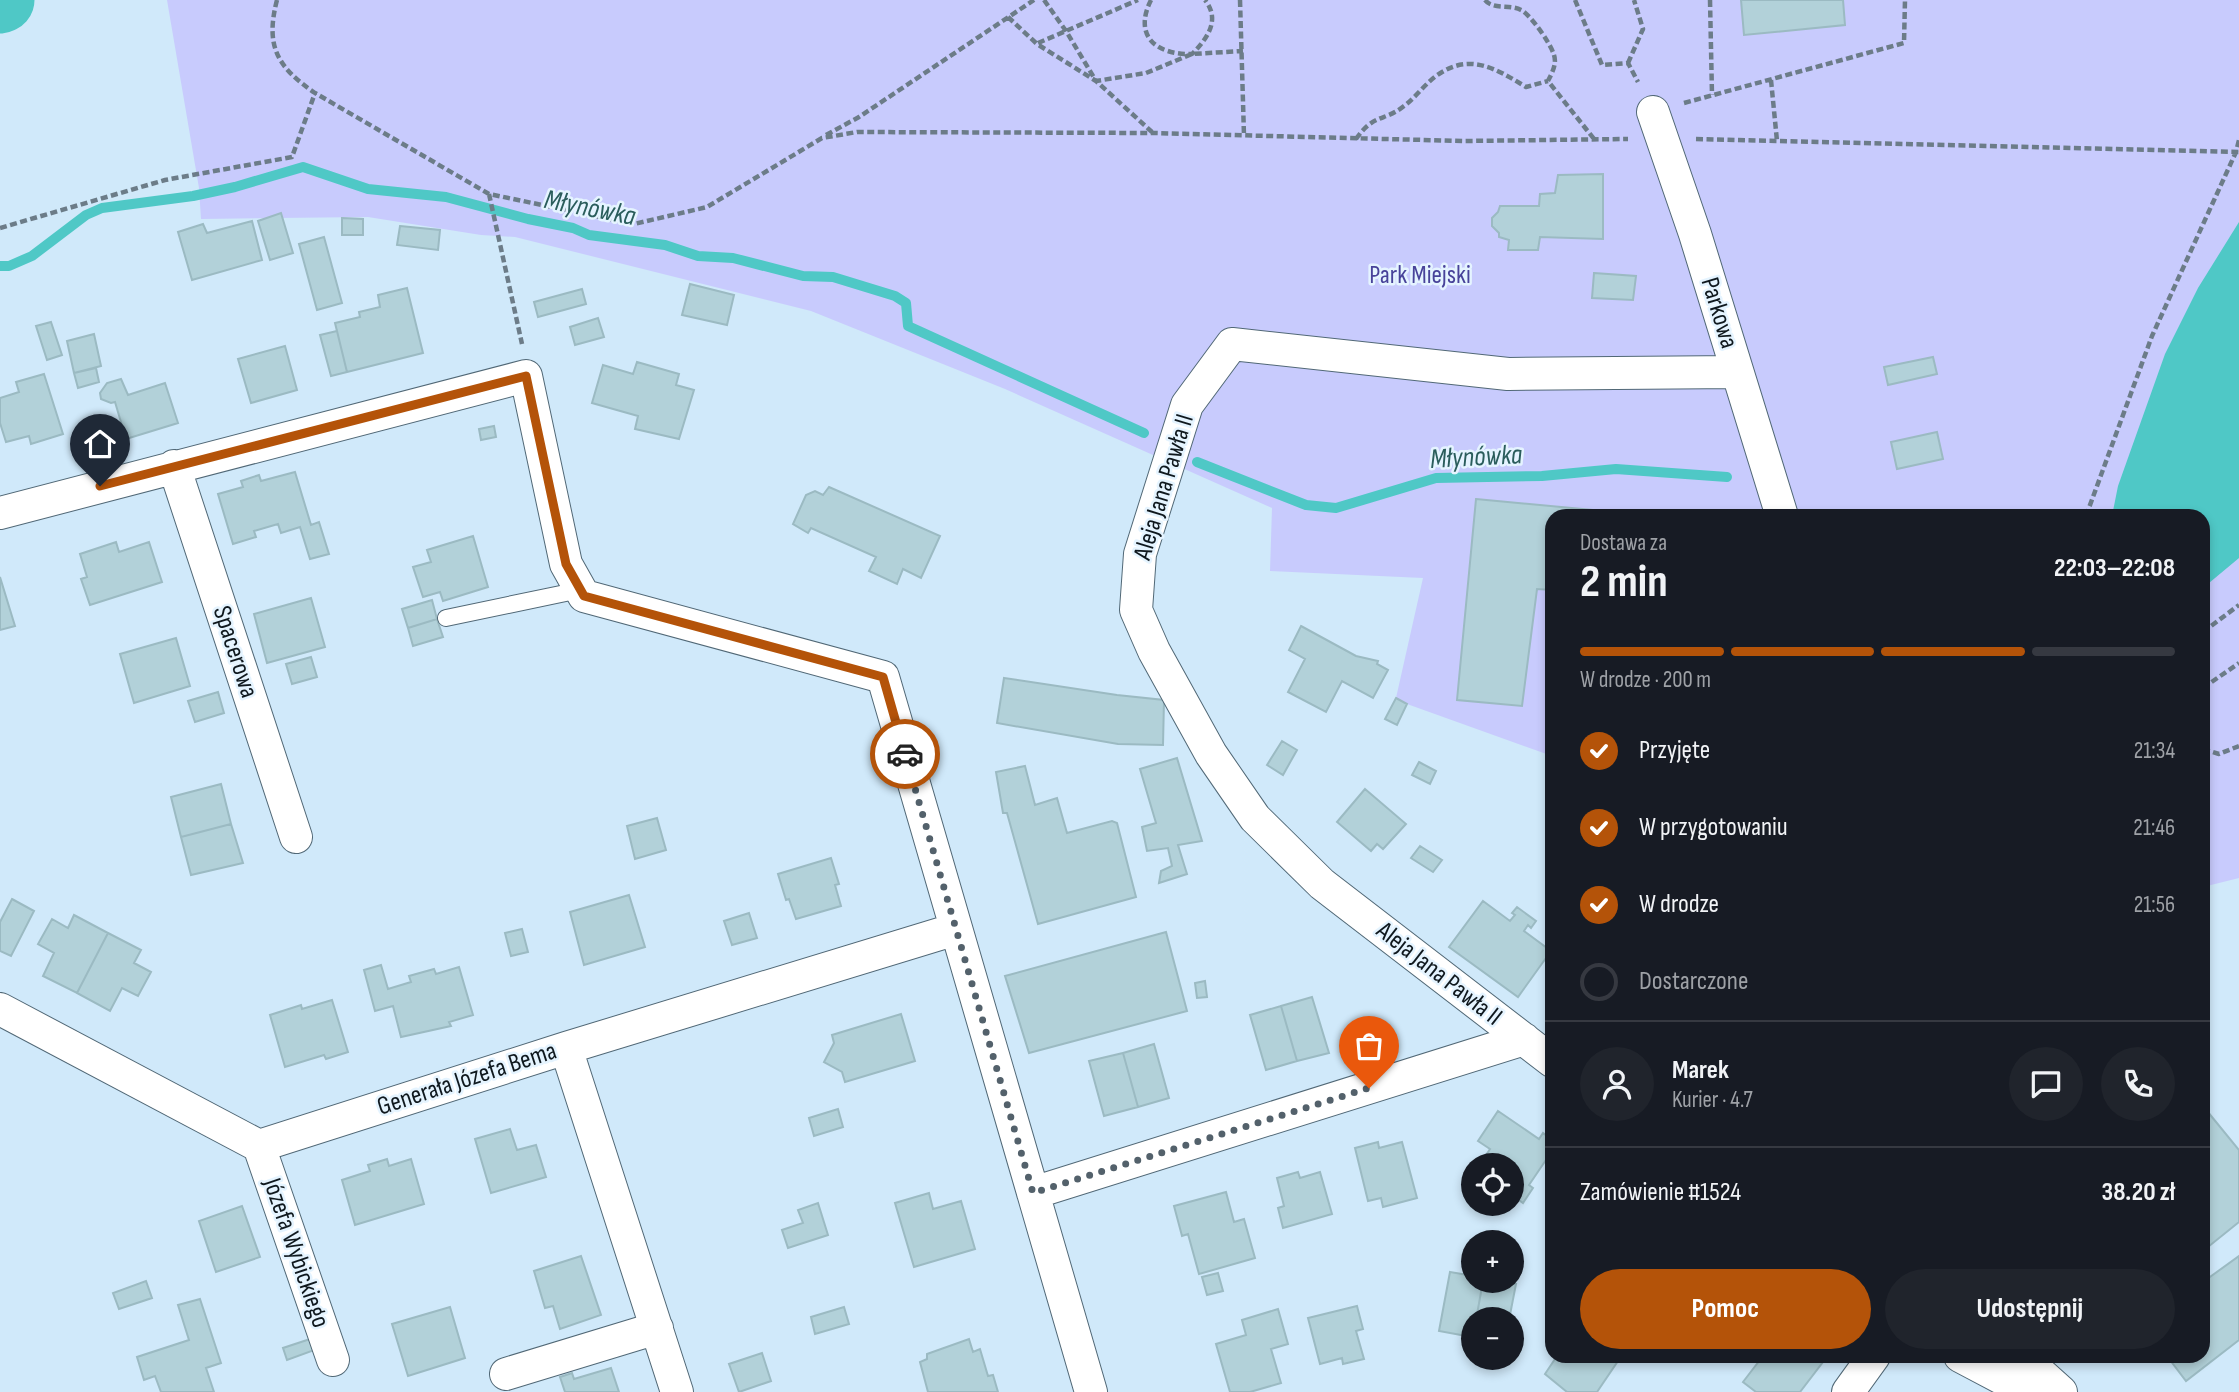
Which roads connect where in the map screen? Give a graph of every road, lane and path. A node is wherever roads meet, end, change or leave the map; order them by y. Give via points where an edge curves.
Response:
1 (277, 0) edge
2 (1034, 0) edge
3 (1044, 0) edge
4 (1138, 0) edge
5 (1151, 0) edge
6 (1205, 0) edge
7 (1240, 0) edge
8 (1485, 0) edge
9 (1575, 0) edge
10 (1634, 0) edge
11 (1710, 0) edge
12 (1905, 0) edge
13 (1008, 17) junction
14 (1066, 31) junction
15 (1037, 44) junction
16 (1243, 51) junction
17 (1192, 54) junction
18 (1628, 63) junction
19 (1771, 80) junction
20 (1096, 81) junction
21 (1548, 81) junction
22 (315, 93) junction
23 (1712, 96) junction
24 (1658, 125) junction
25 (1153, 133) junction
26 (1244, 135) junction
27 (822, 138) junction
28 (1356, 139) junction
29 (1595, 140) junction
30 (2239, 140) edge
31 (1777, 141) junction
32 (2238, 152) edge
33 (489, 194) junction
34 (0, 228) edge
35 (1737, 372) junction
36 (526, 376) junction
37 (174, 466) junction
38 (1780, 509) edge
39 (2088, 509) edge
40 (0, 513) edge
41 (580, 590) junction
42 (2239, 605) edge
43 (446, 618) dead end
44 (2210, 627) edge
45 (2239, 663) edge
46 (2210, 683) edge
47 (2239, 746) edge
48 (2210, 752) edge
49 (296, 837) dead end
50 (956, 929) junction
51 (0, 1009) edge
52 (1524, 1039) junction
53 (566, 1048) junction
54 (1545, 1056) edge
55 (259, 1146) junction
56 (1033, 1193) junction
57 (657, 1328) junction
58 (333, 1360) dead end
59 (1869, 1363) edge
60 (1973, 1363) edge
61 (2029, 1363) edge
62 (506, 1374) dead end
63 (677, 1392) edge
64 (1091, 1392) edge
65 (1848, 1392) edge
66 (2028, 1392) edge
67 (2062, 1392) edge

1 - 22 path via 272,45 282,64
2 - 13 path
3 - 14 path
4 - 14 path
5 - 17 path via 1145,28 1151,42 1162,51
6 - 17 path via 1213,19 1210,32
7 - 16 path
8 - 21 path via 1492,6 1523,10 1531,19 1555,55
9 - 18 path via 1602,65
10 - 18 path via 1643,29
11 - 23 path
12 - 19 path via 1904,43
13 - 15 path
13 - 27 path
14 - 15 path
14 - 20 path
15 - 20 path
16 - 17 path
16 - 26 path
17 - 20 path via 1146,73
18 - 24 path
19 - 23 path
19 - 31 path
20 - 25 path
21 - 28 path via 1526,87 1487,65 1458,64 1436,76 1402,108 1366,125
21 - 29 path
22 - 33 path
22 - 34 path via 292,157 165,180
23 - 24 path
24 - 29 path
24 - 31 path
24 - 35 street, Parkowa
25 - 26 path
25 - 27 path via 857,132
26 - 28 path
27 - 33 path via 707,207 634,225
28 - 29 path
30 - 32 path
31 - 32 path
32 - 39 path via 2152,336
33 - 36 path
35 - 38 street, Parkowa
35 - 52 street, Aleja Jana Pawła II via 1508,374 1232,344 1187,405 1140,554 1136,610 1172,688 1255,818 1322,884
36 - 37 street
36 - 41 street via 566,564
37 - 40 street
37 - 49 street, Spacerowa
41 - 43 lane
41 - 50 street via 584,596 883,677
42 - 44 path
45 - 46 path
47 - 48 path via 2219,754
50 - 53 street, Generała Józefa Bema
50 - 56 street
51 - 55 street
52 - 54 street, Aleja Jana Pawła II
52 - 56 street
53 - 55 street, Generała Józefa Bema
53 - 57 street
55 - 58 street, Józefa Wybickiego
56 - 64 street
57 - 62 street
57 - 63 street
59 - 65 street
60 - 66 street
61 - 67 street

